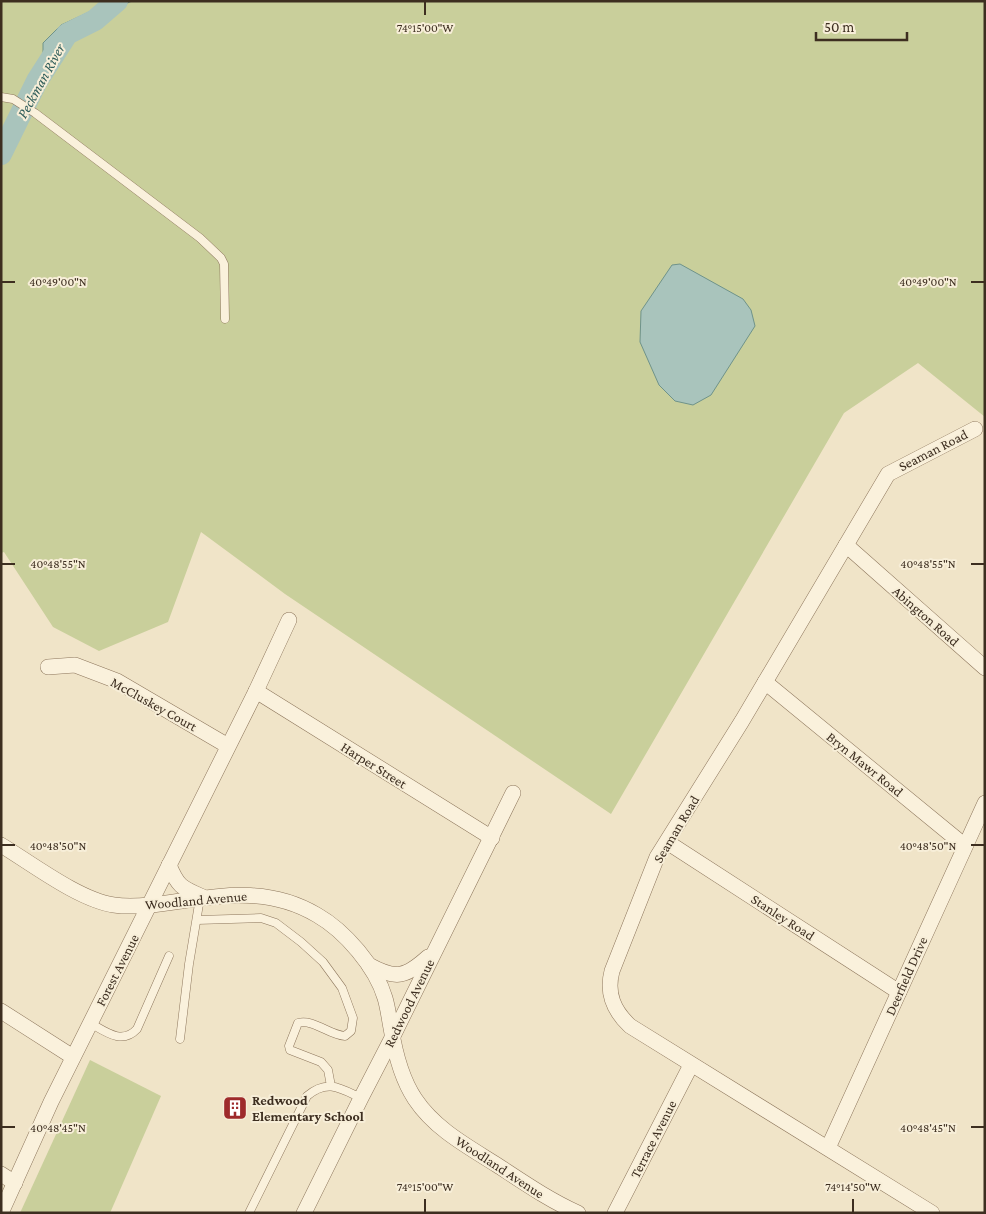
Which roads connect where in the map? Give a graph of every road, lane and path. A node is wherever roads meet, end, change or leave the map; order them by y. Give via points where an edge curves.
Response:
1 (1, 96) edge
2 (225, 319) dead end
3 (975, 429) dead end
4 (846, 545) junction
5 (289, 620) dead end
6 (48, 667) dead end
7 (985, 668) edge
8 (765, 682) junction
9 (256, 692) junction
10 (228, 746) junction
11 (514, 793) dead end
12 (985, 803) edge
13 (492, 838) junction
14 (667, 842) junction
15 (1, 844) edge
16 (965, 846) junction
17 (169, 865) junction
18 (202, 898) junction
19 (150, 905) junction
20 (197, 920) junction
21 (434, 951) junction
22 (169, 956) dead end
23 (367, 964) junction
24 (899, 992) junction
25 (1, 1011) edge
26 (90, 1023) junction
27 (392, 1038) junction
28 (180, 1039) dead end
29 (73, 1057) junction
30 (691, 1065) junction
31 (331, 1086) junction
32 (360, 1098) junction
33 (828, 1148) junction
34 (1, 1174) edge
35 (15, 1183) junction
36 (1, 1212) edge
37 (306, 1212) edge
38 (249, 1213) edge
39 (578, 1213) edge
40 (616, 1213) edge
41 (932, 1213) edge

1 - 2 lane via 35,112 200,238 221,258 224,264
3 - 4 street, Seaman Road via 888,474
4 - 7 street, Abington Road
4 - 8 street, Seaman Road
5 - 9 street, Forest Avenue
6 - 10 street, McCluskey Court via 75,665 117,681
8 - 14 street, Seaman Road
8 - 16 street, Bryn Mawr Road
9 - 10 street, Forest Avenue
9 - 13 street, Harper Street
10 - 17 street, Forest Avenue
11 - 13 street, Redwood Avenue
12 - 16 street, Deerfield Drive
13 - 21 street, Redwood Avenue
14 - 24 street, Stanley Road
14 - 30 street, Seaman Road via 612,971 610,992 619,1016 630,1026
15 - 19 street, Woodland Avenue via 79,893 113,905
16 - 24 street, Deerfield Drive
17 - 18 street via 184,889
17 - 19 street, Forest Avenue
18 - 19 street, Woodland Avenue
18 - 20 lane
18 - 23 street, Woodland Avenue via 250,894 293,904 332,925
19 - 26 street, Forest Avenue
20 - 28 lane
20 - 31 lane via 261,918 276,923 323,962 349,1004 353,1018 351,1031 345,1036 335,1035 304,1021 298,1023 289,1046 290,1050 321,1062 328,1070
21 - 23 street via 413,970 400,976 383,973
21 - 27 street, Redwood Avenue
22 - 26 lane via 137,1029 131,1035 114,1036
23 - 27 street, Woodland Avenue via 385,999
24 - 33 street, Deerfield Drive
25 - 29 street
26 - 29 street, Forest Avenue
27 - 32 street, Redwood Avenue
27 - 39 street, Woodland Avenue via 402,1074 428,1116 449,1134
29 - 35 street, Forest Avenue
30 - 33 street, Seaman Road
30 - 40 street, Terrace Avenue
31 - 32 lane
31 - 38 lane via 315,1089 307,1096
32 - 37 street, Redwood Avenue
33 - 41 street, Seaman Road
34 - 35 street
35 - 36 street, Forest Avenue

